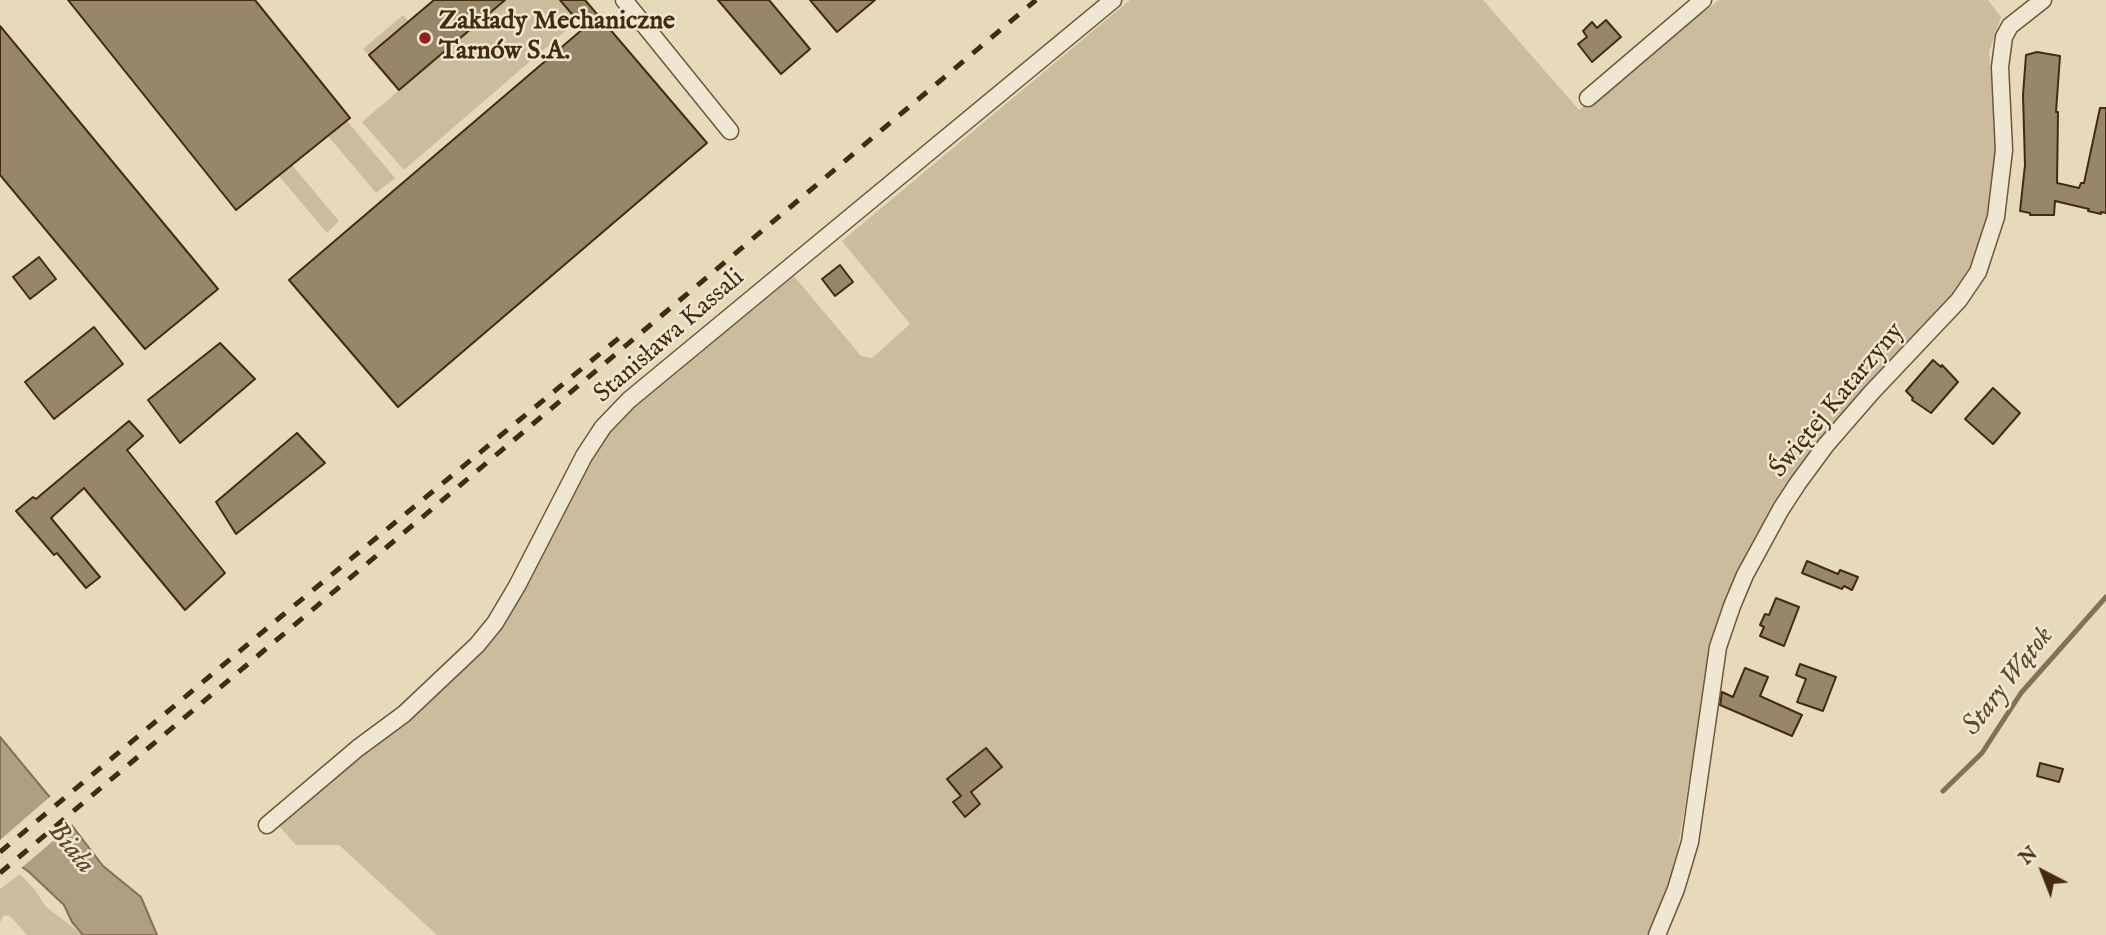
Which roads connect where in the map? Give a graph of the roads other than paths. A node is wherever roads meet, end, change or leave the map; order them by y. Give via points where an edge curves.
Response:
1 (624, 0) edge
2 (1112, 0) edge
3 (1703, 0) edge
4 (2043, 0) edge
5 (1588, 98) dead end
6 (730, 131) dead end
7 (267, 825) dead end
8 (1657, 935) edge

1 - 6 street
2 - 7 street, Stanisława Kassali via 629,400 584,456 517,586 477,646 404,714
3 - 5 street
4 - 8 street, Świętej Katarzyny via 2010,26 2004,37 2000,67 2004,150 1996,217 1978,272 1959,300 1872,392 1798,483 1780,509 1732,606 1718,647 1690,842

